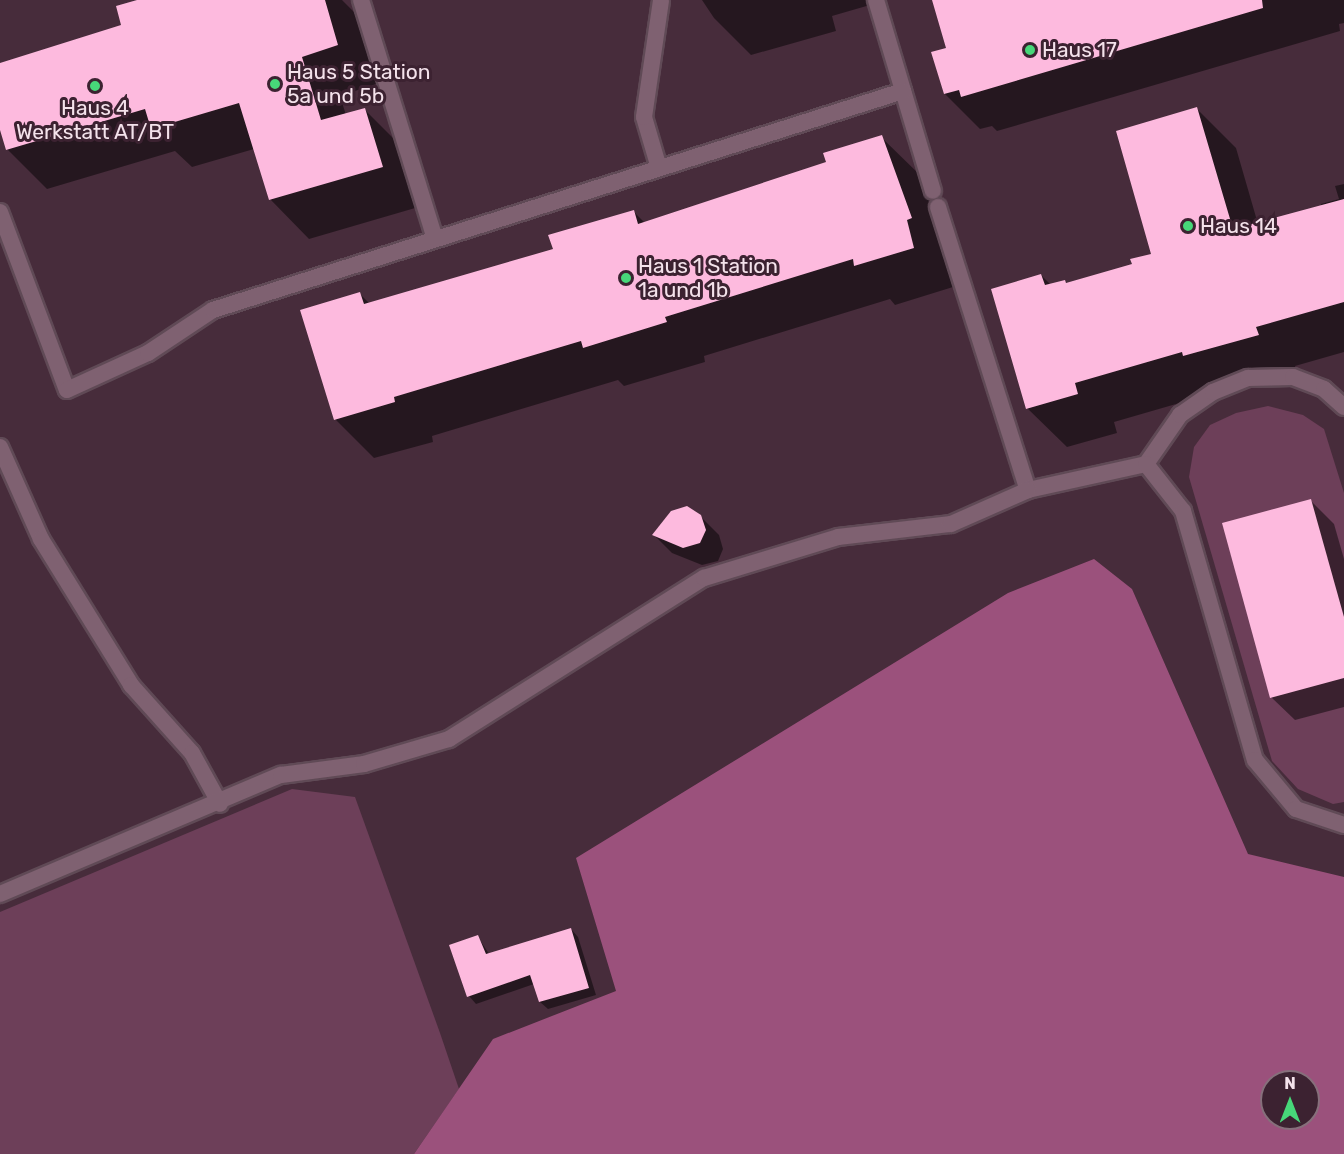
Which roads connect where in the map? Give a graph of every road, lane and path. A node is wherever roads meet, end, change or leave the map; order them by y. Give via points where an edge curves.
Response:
1 (361, 0) edge
2 (661, 0) edge
3 (876, 0) edge
4 (903, 91) junction
5 (659, 168) junction
6 (0, 212) edge
7 (435, 239) junction
8 (1344, 407) edge
9 (0, 447) edge
10 (1146, 464) junction
11 (1028, 490) junction
12 (220, 804) junction
13 (1344, 825) edge
14 (0, 894) edge

1 - 7 lane
2 - 5 lane via 644,117
3 - 4 lane
4 - 5 lane
4 - 11 lane
5 - 7 lane
6 - 7 lane via 67,390 148,353 213,310
8 - 10 lane via 1324,389 1293,377 1248,378 1213,392 1180,415
9 - 12 lane via 41,539 125,675 192,753
10 - 11 lane
10 - 13 lane via 1183,511 1255,759 1296,809
11 - 12 lane via 951,524 838,537 704,578 449,739 364,764 281,775
12 - 14 lane

